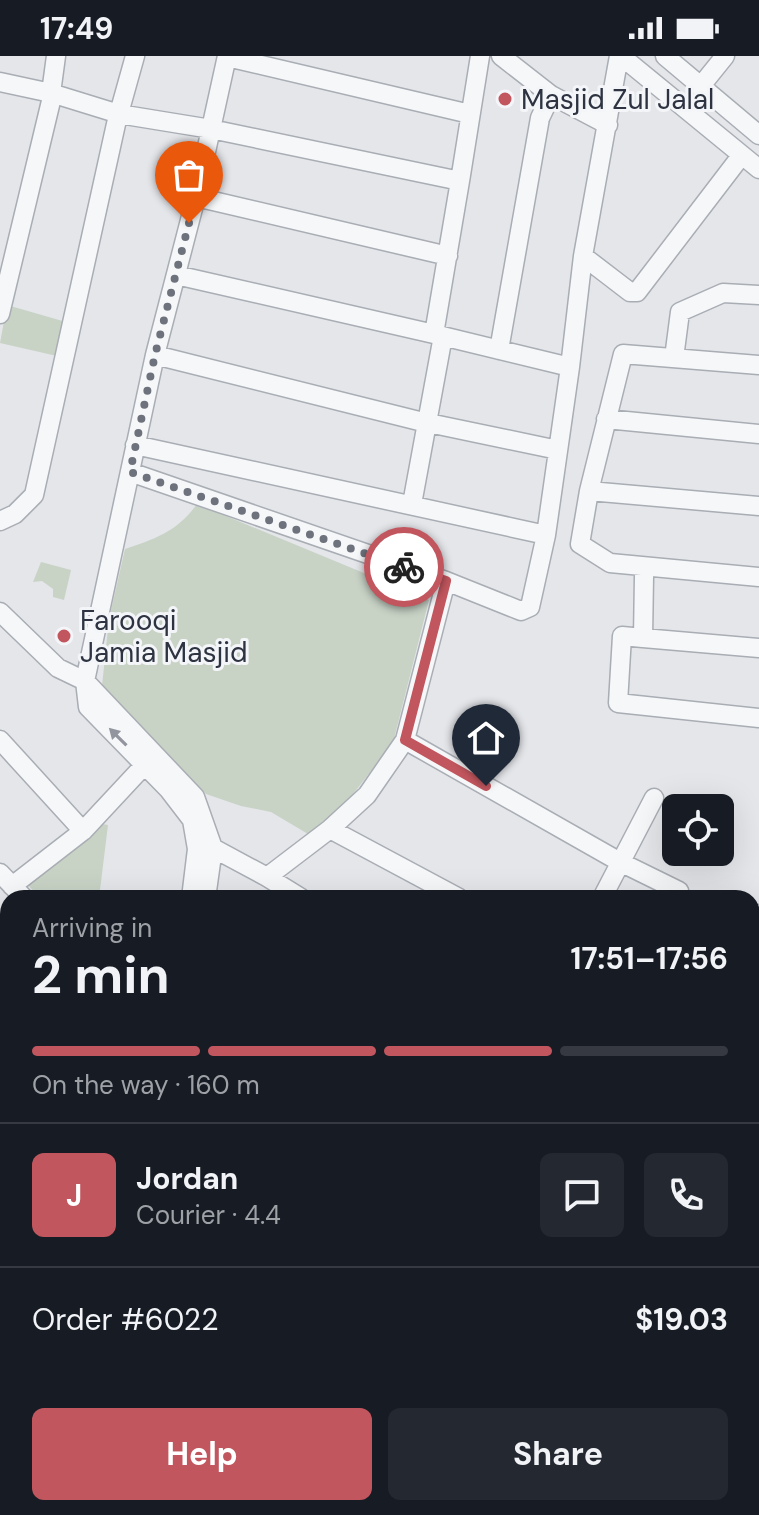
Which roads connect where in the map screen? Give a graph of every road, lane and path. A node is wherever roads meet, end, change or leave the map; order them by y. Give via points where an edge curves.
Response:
1 (56, 56) edge
2 (135, 56) edge
3 (227, 56) edge
4 (480, 56) edge
5 (501, 56) edge
6 (620, 56) edge
7 (665, 56) edge
8 (725, 56) edge
9 (0, 82) edge
10 (700, 87) junction
11 (551, 95) junction
12 (51, 97) junction
13 (119, 114) junction
14 (470, 114) junction
15 (608, 125) junction
16 (211, 129) junction
17 (759, 135) edge
18 (741, 156) junction
19 (759, 169) edge
20 (460, 181) junction
21 (196, 197) junction
22 (448, 256) junction
23 (583, 256) junction
24 (176, 275) junction
25 (759, 295) edge
26 (0, 314) edge
27 (438, 335) junction
28 (499, 350) junction
29 (155, 355) junction
30 (674, 358) junction
31 (759, 365) edge
32 (570, 367) junction
33 (606, 419) junction
34 (427, 423) junction
35 (759, 434) edge
36 (135, 445) junction
37 (558, 450) junction
38 (130, 472) junction
39 (589, 491) junction
40 (412, 504) junction
41 (759, 506) edge
42 (0, 521) edge
43 (546, 535) junction
44 (644, 576) dead end
45 (759, 577) edge
46 (446, 581) junction
47 (0, 612) edge
48 (643, 638) junction
49 (759, 648) edge
50 (85, 681) junction
51 (759, 718) edge
52 (0, 740) edge
53 (405, 740) junction
54 (150, 759) junction
55 (654, 798) dead end
56 (330, 829) junction
57 (83, 831) junction
58 (213, 848) junction
59 (620, 862) junction
60 (267, 877) junction
61 (12, 886) edge
62 (192, 890) edge
63 (207, 890) edge
64 (288, 890) edge
65 (444, 890) edge
66 (606, 890) edge
67 (677, 890) edge

1 - 12 street
2 - 13 street
3 - 14 street
3 - 16 street
4 - 14 street
5 - 11 street
6 - 15 street
6 - 18 street
7 - 10 street
8 - 10 street
9 - 12 street
10 - 17 street
11 - 15 street
11 - 28 street via 540,118
12 - 13 street
12 - 26 street
13 - 16 street
13 - 42 street via 34,495
14 - 20 street
15 - 23 street
16 - 20 street
16 - 21 street
18 - 19 street
18 - 23 street via 637,292
20 - 22 street
21 - 22 street
21 - 24 street
22 - 27 street
23 - 32 street
24 - 27 street
24 - 29 street
25 - 30 street via 723,293 680,312
27 - 28 street
27 - 34 street
28 - 32 street
29 - 34 street
29 - 36 street
30 - 31 street
30 - 33 street via 623,354
32 - 37 street
33 - 35 street
33 - 39 street
34 - 37 street
34 - 40 street
36 - 38 street
36 - 40 street
37 - 43 street
38 - 46 street
38 - 50 street
39 - 41 street
39 - 45 street via 580,544 610,563
40 - 43 street
43 - 46 street via 525,611
44 - 48 street
46 - 53 street
47 - 50 street via 58,668
48 - 49 street
48 - 51 street via 622,636 618,703
50 - 54 street via 88,707
52 - 57 street
53 - 56 street via 367,795
53 - 59 street
54 - 57 street
54 - 58 street via 195,797
54 - 62 street via 192,820 197,849
55 - 59 street
56 - 60 street
56 - 65 street
57 - 61 street
58 - 60 street
58 - 63 street
59 - 66 street
59 - 67 street
60 - 64 street

